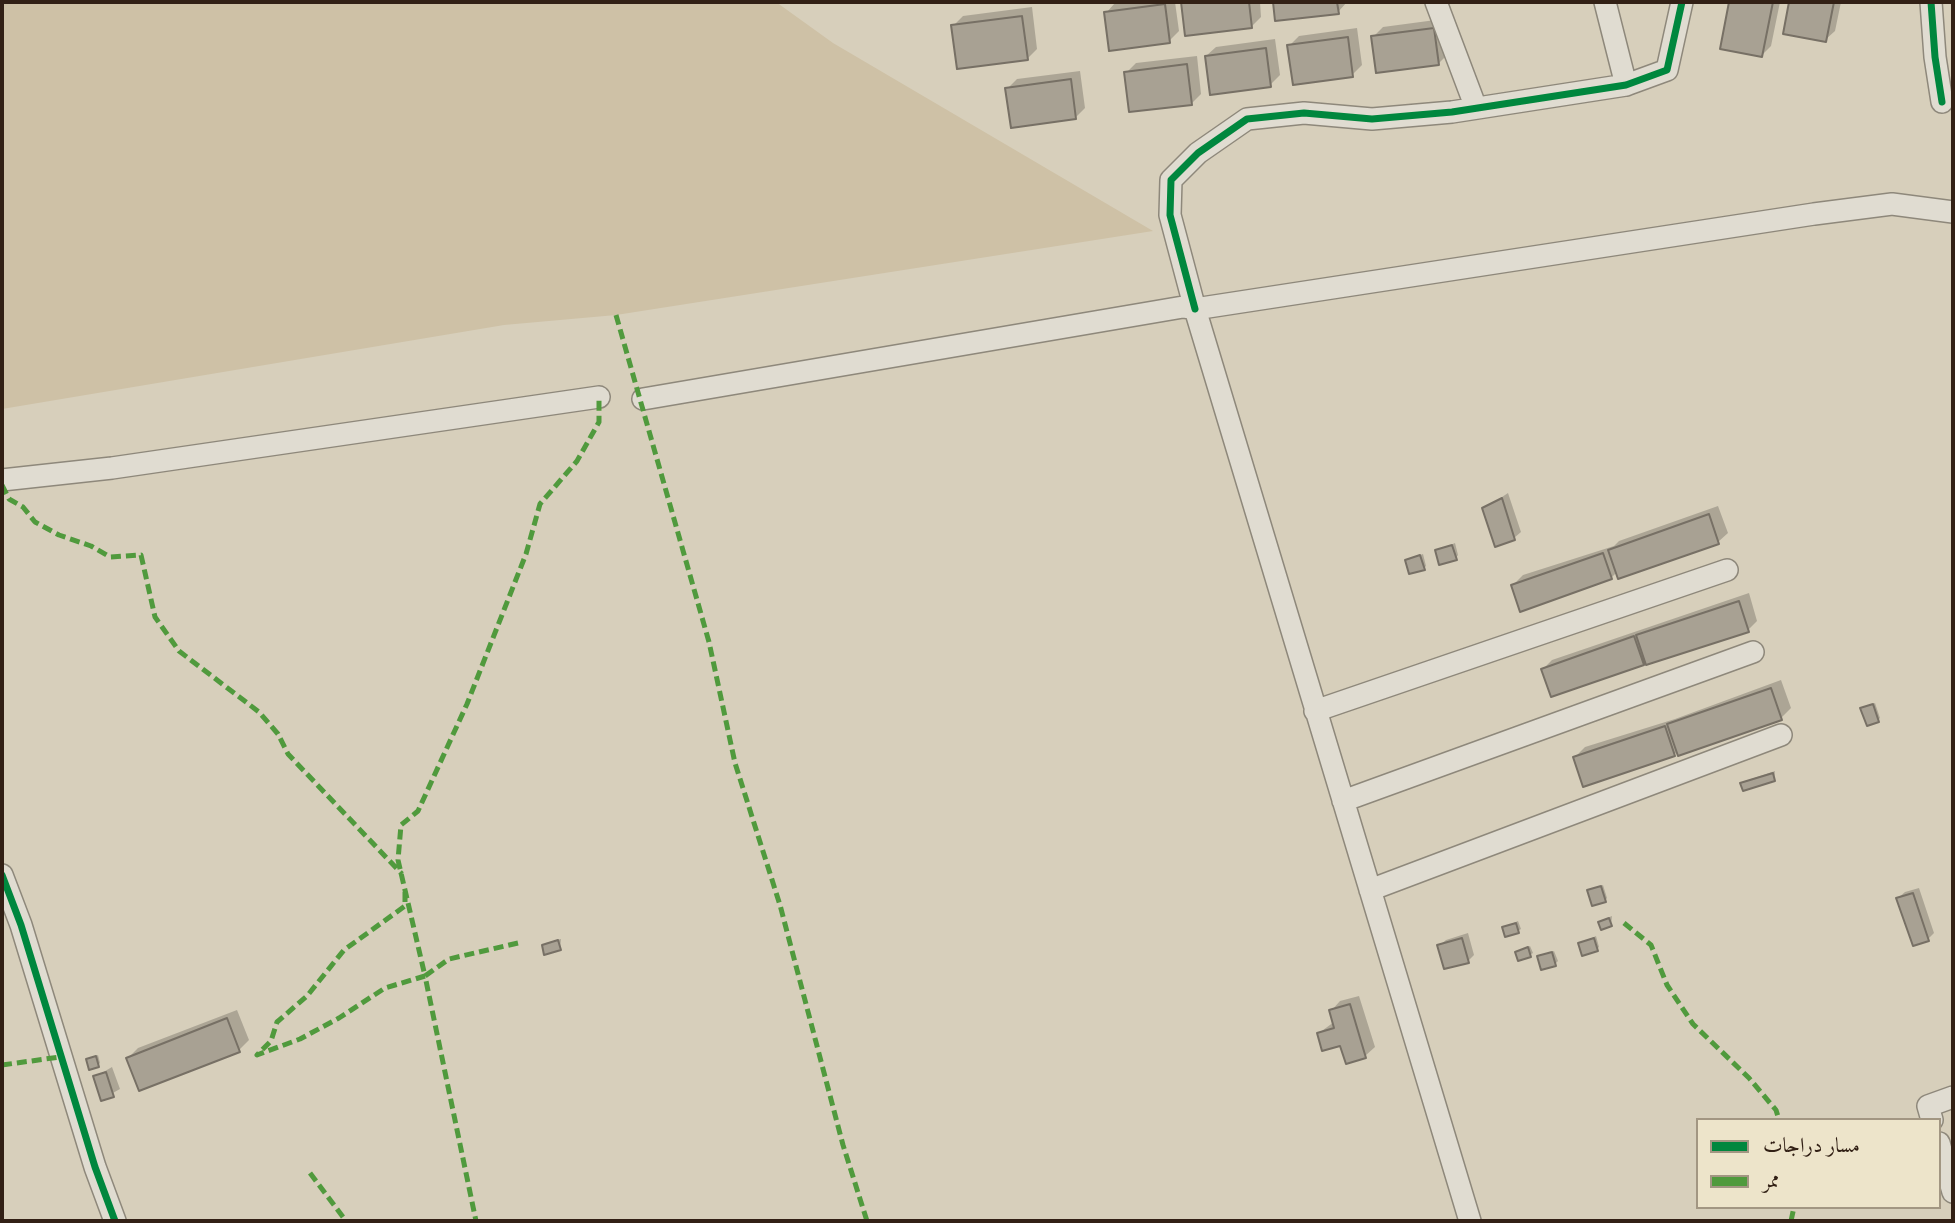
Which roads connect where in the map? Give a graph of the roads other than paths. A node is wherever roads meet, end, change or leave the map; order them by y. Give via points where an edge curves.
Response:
1 (1436, 2) edge
2 (1605, 2) edge
3 (1682, 2) edge
4 (1931, 2) edge
5 (1626, 85) junction
6 (1942, 102) dead end
7 (1476, 108) junction
8 (1953, 212) edge
9 (1195, 309) junction
10 (600, 397) dead end
11 (643, 399) dead end
12 (2, 480) edge
13 (1727, 570) dead end
14 (1753, 652) dead end
15 (1315, 710) junction
16 (1782, 735) dead end
17 (1343, 801) junction
18 (2, 875) edge
19 (1370, 890) junction
20 (1953, 1097) edge
21 (1932, 1118) edge
22 (1941, 1150) edge
23 (1953, 1192) edge
24 (115, 1221) edge
25 (1470, 1221) edge

1 - 7 street
2 - 5 street
3 - 5 street via 1667,70
4 - 6 street
5 - 7 street
7 - 9 street via 1372,119 1304,113 1247,119 1209,145 1171,180 1169,200
8 - 9 street via 1892,204
9 - 11 street via 1183,307
9 - 15 street
10 - 12 street
13 - 15 street
14 - 17 street
15 - 17 street
16 - 19 street
17 - 19 street
18 - 24 street
19 - 25 street
20 - 21 street via 1928,1106
22 - 23 street

